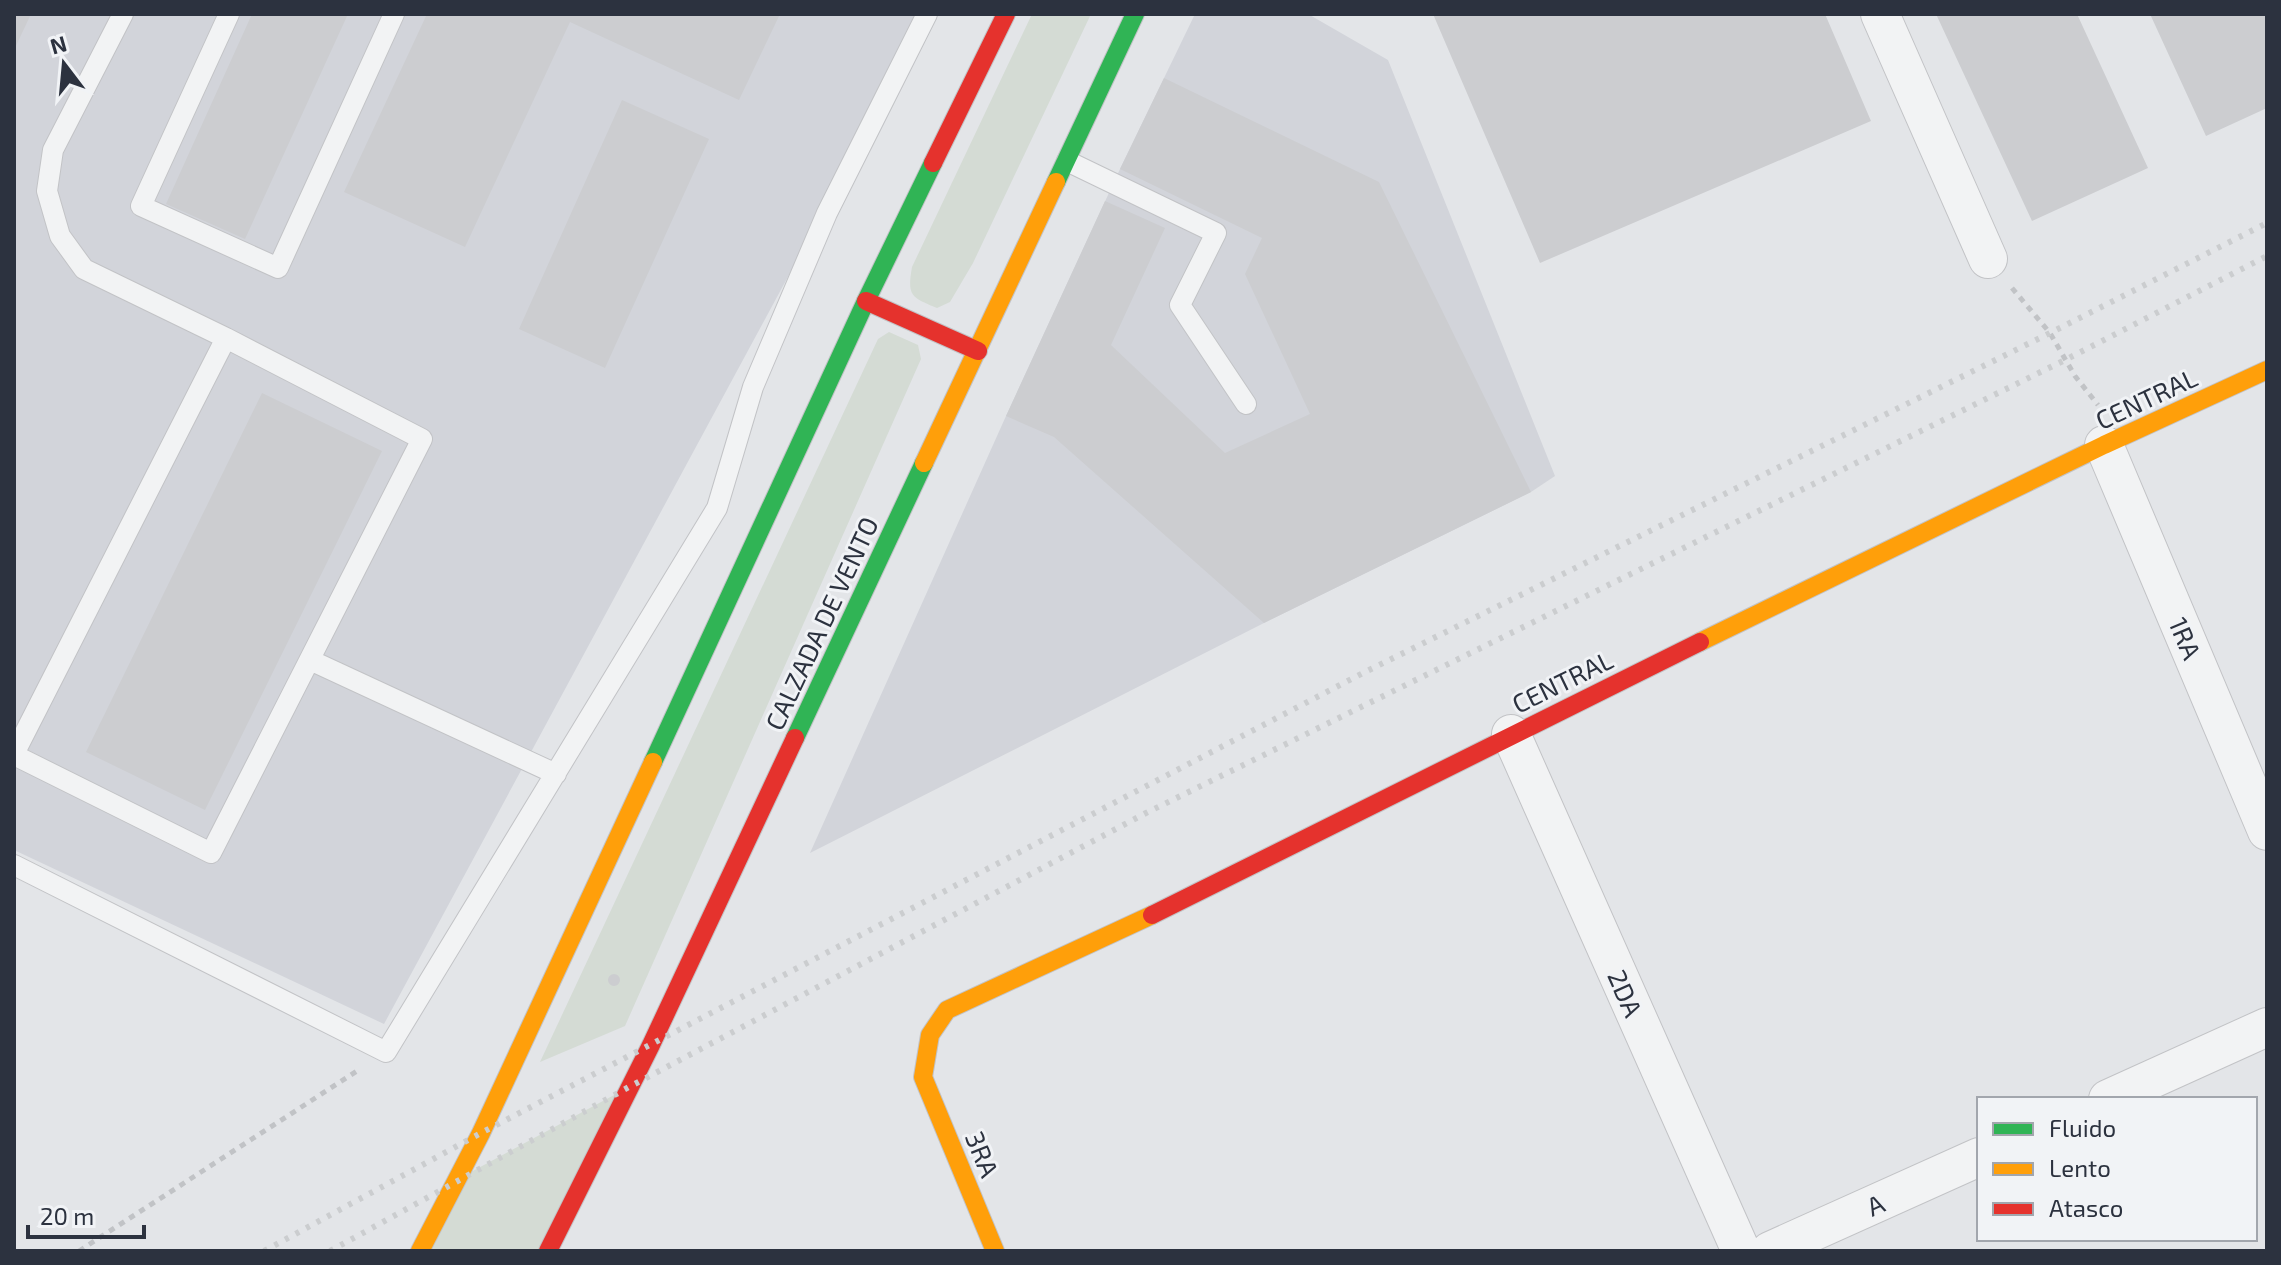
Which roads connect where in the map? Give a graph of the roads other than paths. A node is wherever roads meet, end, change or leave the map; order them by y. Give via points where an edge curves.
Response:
1 (123, 14) edge
2 (229, 14) edge
3 (394, 14) edge
4 (927, 14) edge
5 (1006, 14) edge
6 (1135, 14) edge
7 (1880, 14) edge
8 (1067, 161) junction
9 (1988, 259) road end
10 (866, 301) junction
11 (226, 338) junction
12 (978, 351) junction
13 (2267, 370) edge
14 (1246, 404) dead end
15 (2113, 442) junction
16 (310, 660) junction
17 (1511, 734) junction
18 (14, 754) edge
19 (556, 774) junction
20 (2267, 831) edge
21 (14, 865) edge
22 (2267, 1027) edge
23 (923, 1077) joint
24 (2112, 1097) edge
25 (1977, 1158) edge
26 (420, 1251) edge
27 (548, 1251) edge
28 (995, 1251) edge
29 (1741, 1251) edge
30 (1770, 1251) edge

1 - 11 lane via 53,150 47,191 60,236 84,269
2 - 3 lane via 141,206 278,268
4 - 19 lane via 827,213 771,343 717,508
5 - 10 main road
6 - 8 main road, CALZADA DE VENTO
7 - 9 street
8 - 12 main road, CALZADA DE VENTO
8 - 14 lane via 1216,233 1180,305
10 - 12 main road
10 - 26 main road via 488,1119
11 - 16 lane via 422,439
11 - 18 lane
12 - 27 main road, CALZADA DE VENTO via 651,1045
13 - 15 main road, CENTRAL
15 - 17 main road, CENTRAL
15 - 20 street, 1RA
16 - 18 lane via 211,853
16 - 19 lane
17 - 23 main road, CENTRAL via 1177,903 947,1010 930,1035
17 - 29 street, 2DA
19 - 21 lane via 386,1052
22 - 24 street
23 - 28 main road, 3RA
25 - 30 street, A

